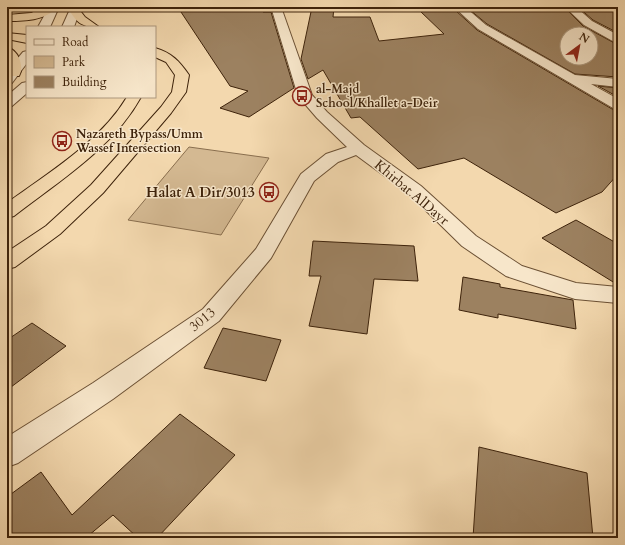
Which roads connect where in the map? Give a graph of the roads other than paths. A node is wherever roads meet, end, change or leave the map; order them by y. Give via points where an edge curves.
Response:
1 (53, 7) edge
2 (276, 7) edge
3 (459, 7) edge
4 (570, 7) edge
5 (75, 9) edge
6 (7, 18) edge
7 (7, 22) edge
8 (44, 26) edge
9 (68, 26) edge
10 (92, 26) edge
11 (26, 27) edge
12 (7, 36) edge
13 (26, 39) edge
14 (618, 40) edge
15 (7, 51) edge
16 (156, 52) edge
17 (26, 56) edge
18 (567, 76) junction
19 (10, 77) edge
20 (618, 83) edge
21 (26, 87) edge
22 (134, 98) edge
23 (7, 104) edge
24 (618, 105) edge
25 (358, 149) junction
26 (7, 212) edge
27 (7, 262) edge
28 (618, 295) edge
29 (7, 453) edge

1 - 6 highway via 34,16
1 - 8 street
2 - 25 street, Khirbat AlDayr via 305,96
3 - 18 street via 482,27
4 - 14 street via 588,23
5 - 9 street
5 - 10 highway via 81,19
7 - 11 highway
12 - 13 highway
15 - 19 highway via 13,57
16 - 27 highway via 170,59 182,75 179,92 97,189 53,230
17 - 19 street
18 - 20 street
18 - 24 street
21 - 23 street
22 - 26 highway via 112,128 69,165
25 - 28 street, Khirbat AlDayr via 415,190 469,241 514,271 575,291
25 - 29 street, 3013 via 332,158 307,178 264,253 211,315 103,391

